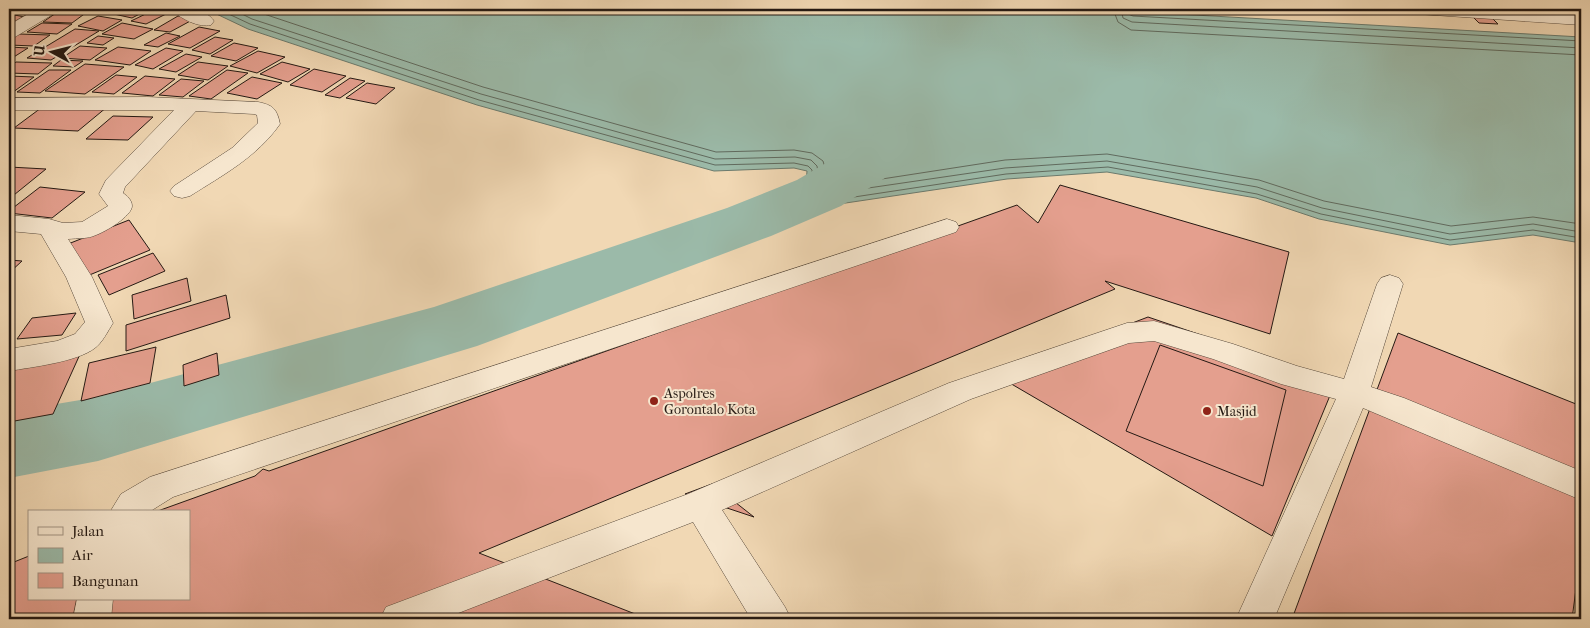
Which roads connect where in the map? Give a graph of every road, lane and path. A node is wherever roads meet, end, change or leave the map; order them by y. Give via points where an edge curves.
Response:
1 (49, 9) edge
2 (182, 9) edge
3 (1418, 9) edge
4 (1570, 9) edge
5 (1581, 20) edge
6 (205, 21) dead end
7 (9, 33) edge
8 (32, 103) junction
9 (9, 104) edge
10 (192, 104) junction
11 (9, 121) edge
12 (182, 191) dead end
13 (9, 224) edge
14 (49, 227) junction
15 (948, 227) dead end
16 (1390, 284) dead end
17 (9, 360) edge
18 (1354, 393) junction
19 (1581, 486) edge
20 (700, 504) junction
21 (128, 510) edge
22 (95, 600) edge
23 (92, 619) edge
24 (399, 619) edge
25 (772, 619) edge
26 (1255, 619) edge

1 - 7 street
2 - 6 street
3 - 5 street
4 - 5 street
8 - 9 street
8 - 10 street
8 - 11 street
10 - 12 street via 258,108 267,112 270,124 260,138 244,151
10 - 14 street via 114,185 111,194 120,203 120,208 87,230 62,231
13 - 14 street
14 - 17 street via 79,278 99,324 85,342 62,351
15 - 21 street via 162,487
16 - 18 street
18 - 19 street via 1393,406
18 - 20 street via 1154,331 1127,333 960,391
18 - 26 street
20 - 24 street
20 - 25 street
22 - 23 street

